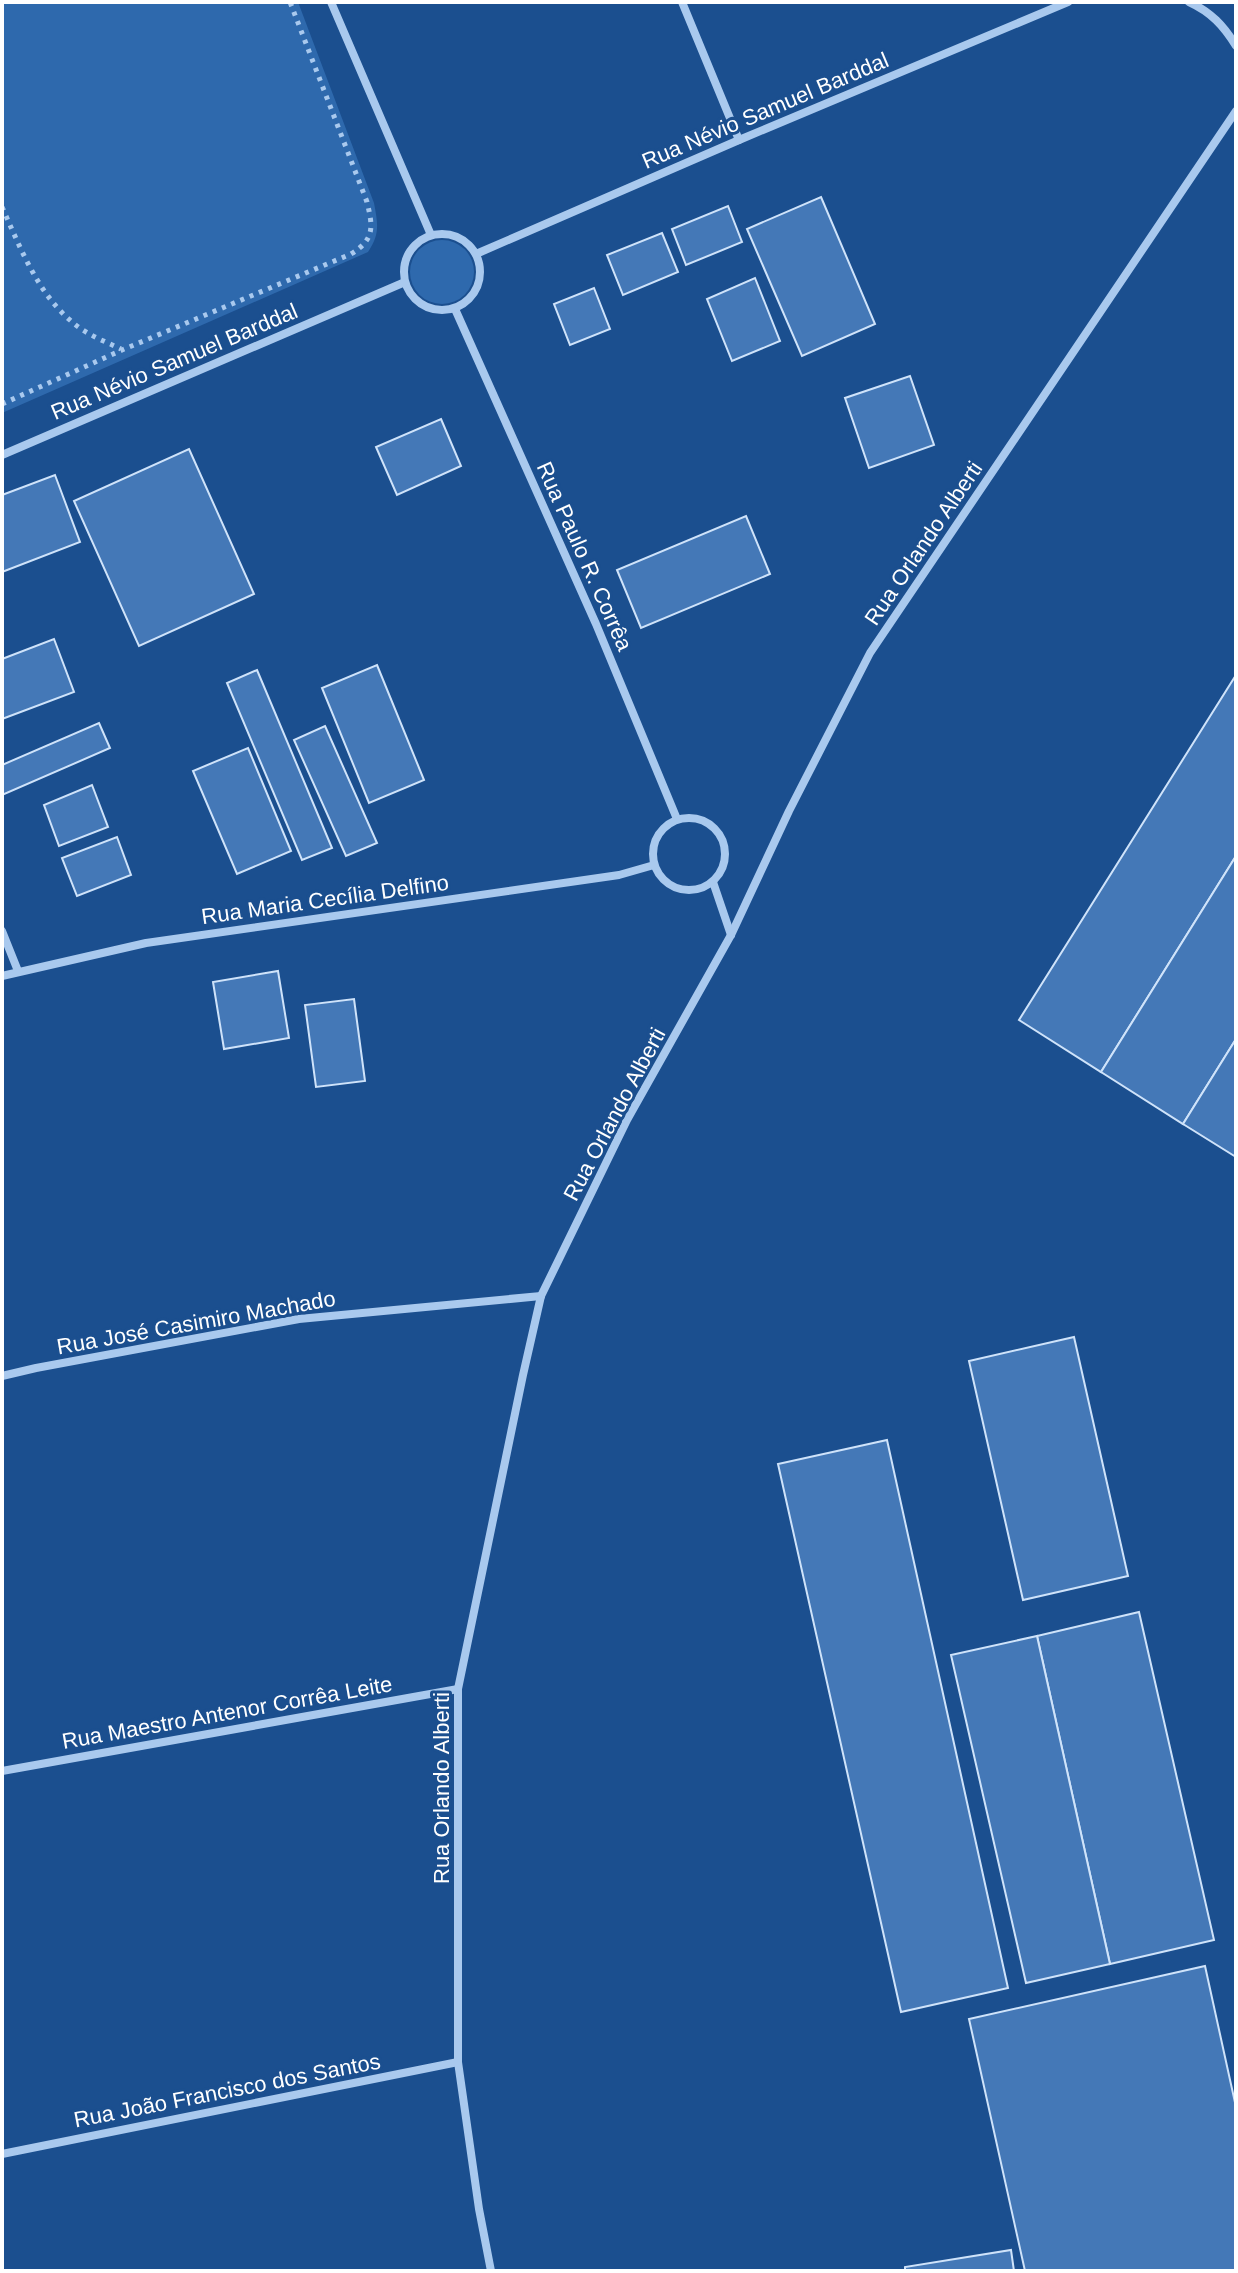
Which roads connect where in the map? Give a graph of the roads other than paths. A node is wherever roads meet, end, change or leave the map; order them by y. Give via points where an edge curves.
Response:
1 (331, 2) edge
2 (682, 2) edge
3 (1068, 2) edge
4 (1189, 2) edge
5 (1046, 6) edge
6 (1236, 46) edge
7 (1236, 111) edge
8 (739, 140) junction
9 (431, 235) junction
10 (476, 254) junction
11 (405, 282) junction
12 (455, 309) junction
13 (2, 455) edge
14 (677, 819) junction
15 (654, 865) junction
16 (713, 882) junction
17 (2, 931) edge
18 (731, 935) junction
19 (18, 971) junction
20 (2, 976) edge
21 (541, 1296) junction
22 (2, 1376) edge
23 (458, 1689) junction
24 (2, 1771) edge
25 (458, 2062) junction
26 (2, 2154) edge
27 (491, 2271) edge

1 - 9 street
2 - 8 street
3 - 5 street, Rua Névio Samuel Barddal
4 - 6 street via 1224,26
5 - 8 street, Rua Névio Samuel Barddal
7 - 18 street, Rua Orlando Alberti via 870,653
8 - 10 street, Rua Névio Samuel Barddal
9 - 10 street via 460,238
9 - 11 street via 410,251
10 - 12 street via 480,279 474,294
11 - 12 street via 418,303 432,310
11 - 13 street, Rua Névio Samuel Barddal
12 - 14 street, Rua Paulo R. Corrêa
14 - 15 street via 662,830 654,847
14 - 16 street via 697,818 715,828 724,845 724,865
15 - 16 street via 664,880 680,889 697,890
15 - 19 street, Rua Maria Cecília Delfino via 619,875 146,943
16 - 18 street
17 - 19 street
18 - 21 street, Rua Orlando Alberti via 627,1120
19 - 20 street, Rua Maria Cecília Delfino
21 - 22 street, Rua José Casimiro Machado via 299,1319
21 - 23 street, Rua Orlando Alberti
23 - 24 street, Rua Maestro Antenor Corrêa Leite
23 - 25 street, Rua Orlando Alberti
25 - 26 street, Rua João Francisco dos Santos
25 - 27 street, Rua Orlando Alberti

